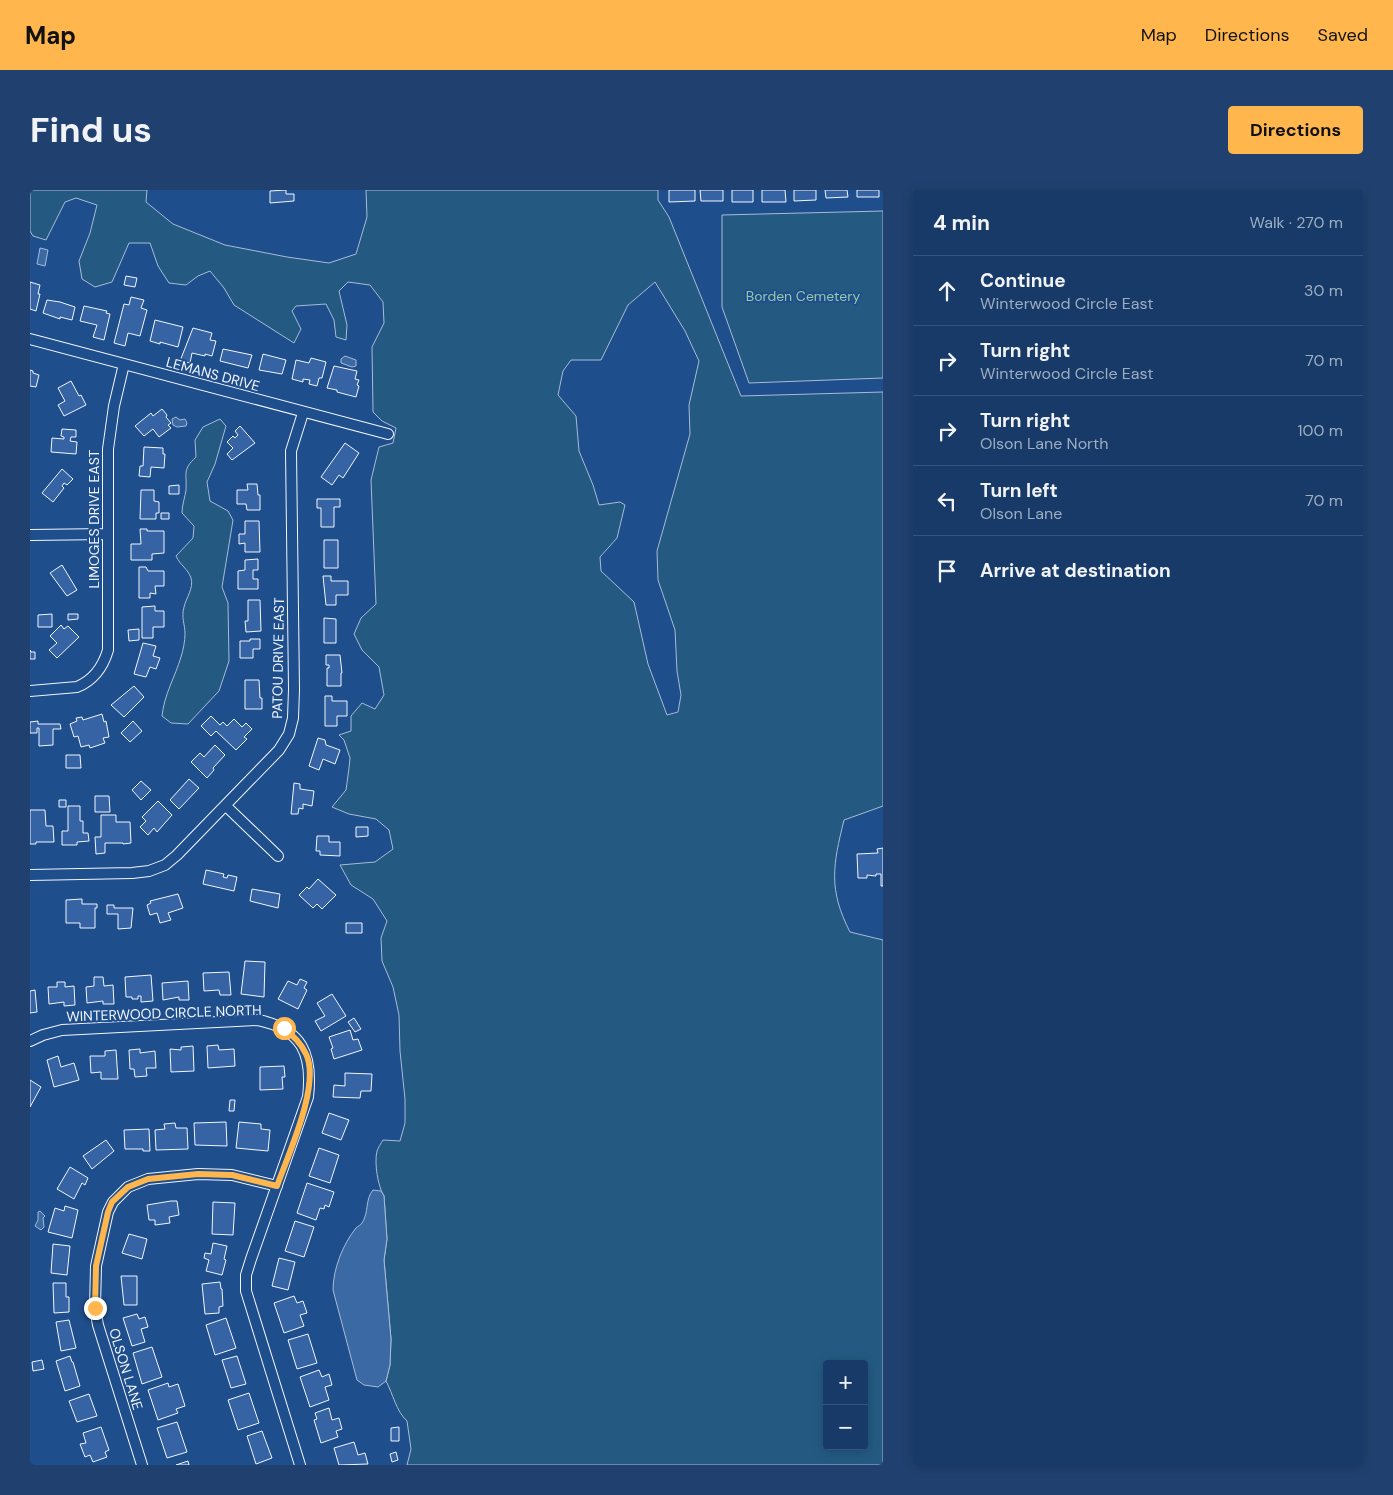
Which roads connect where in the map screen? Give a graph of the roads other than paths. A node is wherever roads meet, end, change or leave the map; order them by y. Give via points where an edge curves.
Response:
1 (30, 339) edge
2 (124, 364) junction
3 (303, 413) junction
4 (388, 434) dead end
5 (107, 534) junction
6 (30, 535) edge
7 (30, 691) edge
8 (226, 806) junction
9 (278, 856) dead end
10 (30, 875) edge
11 (30, 1041) edge
12 (277, 1186) junction
13 (142, 1465) edge
14 (300, 1465) edge

1 - 2 street, LEMANS DRIVE
2 - 3 street, LEMANS DRIVE
2 - 5 street, LIMOGES DRIVE EAST via 108,449
3 - 4 street, LEMANS DRIVE
3 - 8 street, PATOU DRIVE EAST via 291,451 293,718 289,734 279,750
5 - 6 street
5 - 7 street, LIMOGES DRIVE EAST via 108,650 104,662 97,673 77,687
8 - 9 street
8 - 10 street, PATOU DRIVE EAST via 165,865 148,871
11 - 12 street, WINTERWOOD CIRCLE NORTH via 62,1030 258,1020 284,1028 297,1039 307,1056 311,1077 308,1097
12 - 13 street, OLSON LANE via 232,1175 198,1174 148,1179 119,1194 108,1212 96,1266 95,1308
12 - 14 street via 246,1275 246,1291

